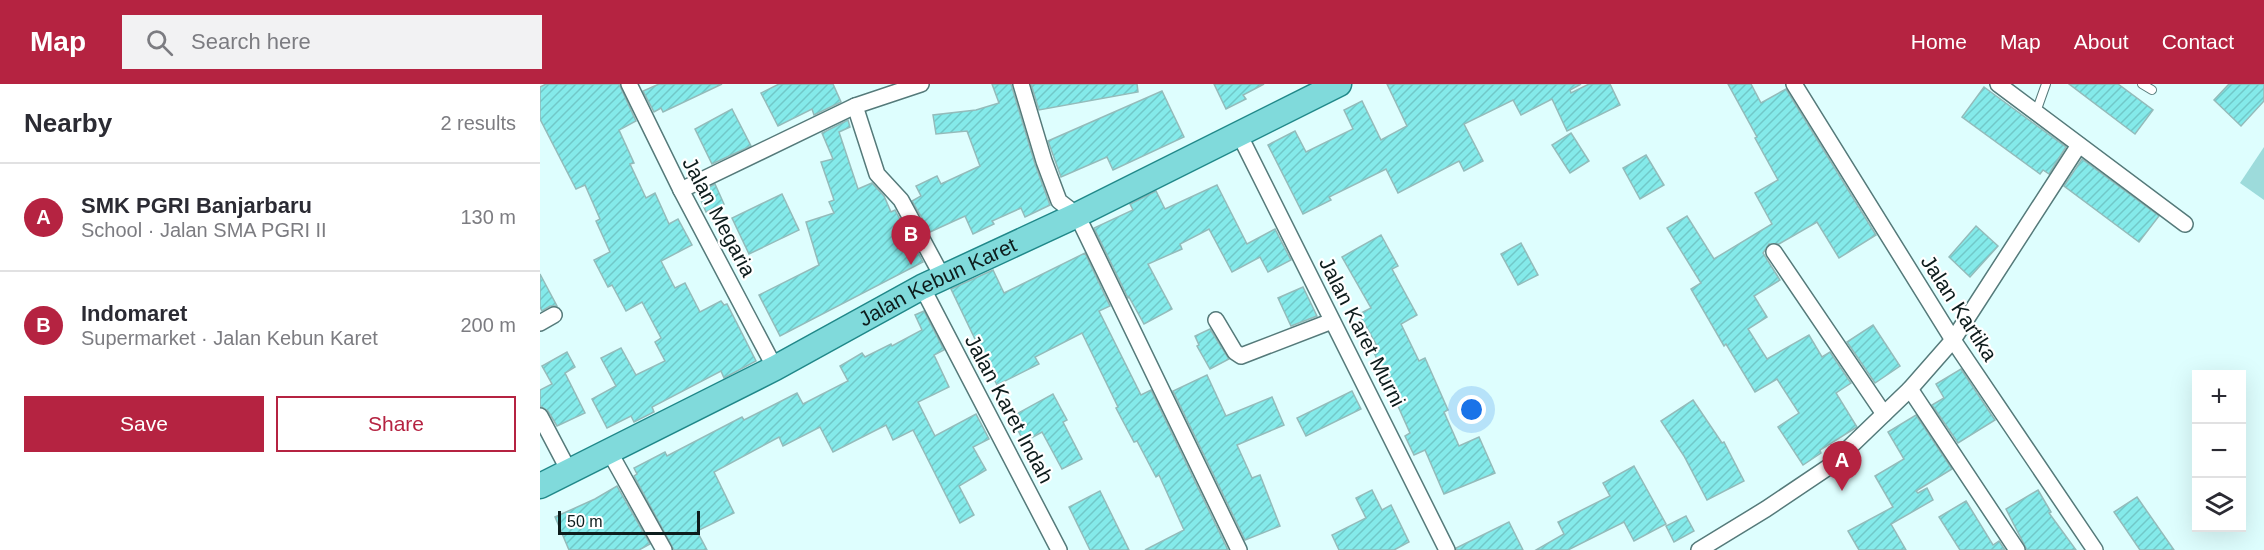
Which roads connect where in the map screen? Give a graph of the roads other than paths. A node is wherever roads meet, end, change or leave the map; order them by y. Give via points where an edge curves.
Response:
1 (629, 84) edge
2 (921, 84) edge
3 (1021, 84) edge
4 (1339, 84) edge
5 (1794, 84) edge
6 (1998, 84) edge
7 (2046, 84) edge
8 (2142, 84) edge
9 (2152, 90) dead end
10 (855, 106) junction
11 (2036, 112) junction
12 (1239, 134) junction
13 (2079, 145) junction
14 (681, 190) junction
15 (1077, 215) junction
16 (2185, 224) dead end
17 (1774, 252) dead end
18 (932, 283) junction
19 (554, 315) dead end
20 (1216, 320) dead end
21 (1332, 321) junction
22 (540, 323) edge
23 (1953, 340) junction
24 (775, 368) junction
25 (1911, 389) junction
26 (1884, 414) junction
27 (540, 417) edge
28 (609, 451) junction
29 (569, 471) junction
30 (540, 486) edge
31 (664, 550) edge
32 (1059, 550) edge
33 (1239, 550) edge
34 (1447, 550) edge
35 (1699, 550) edge
36 (2017, 550) edge
37 (2094, 550) edge

1 - 14 street, Jalan Megaria
2 - 10 street
3 - 15 street via 1059,201
4 - 12 main road, Jalan Kebun Karet
5 - 23 street, Jalan Kartika
6 - 11 street
7 - 11 lane
8 - 9 lane
10 - 14 street
10 - 18 street, Jalan Karet Indah via 877,174 901,200
11 - 13 street
12 - 15 main road, Jalan Kebun Karet
12 - 21 street, Jalan Karet Murni
13 - 16 street
13 - 23 street
14 - 24 street, Jalan Megaria
15 - 18 main road, Jalan Kebun Karet
15 - 33 street
17 - 26 street
18 - 24 main road, Jalan Kebun Karet
18 - 32 street, Jalan Karet Indah
19 - 22 street
20 - 21 street via 1241,356
21 - 34 street, Jalan Karet Murni
23 - 25 street
23 - 37 street, Jalan Kartika
24 - 28 main road, Jalan Kebun Karet
25 - 26 street
25 - 36 street
26 - 35 street via 1830,466
27 - 29 street
28 - 29 main road, Jalan Kebun Karet
28 - 31 street
29 - 30 main road, Jalan Kebun Karet

